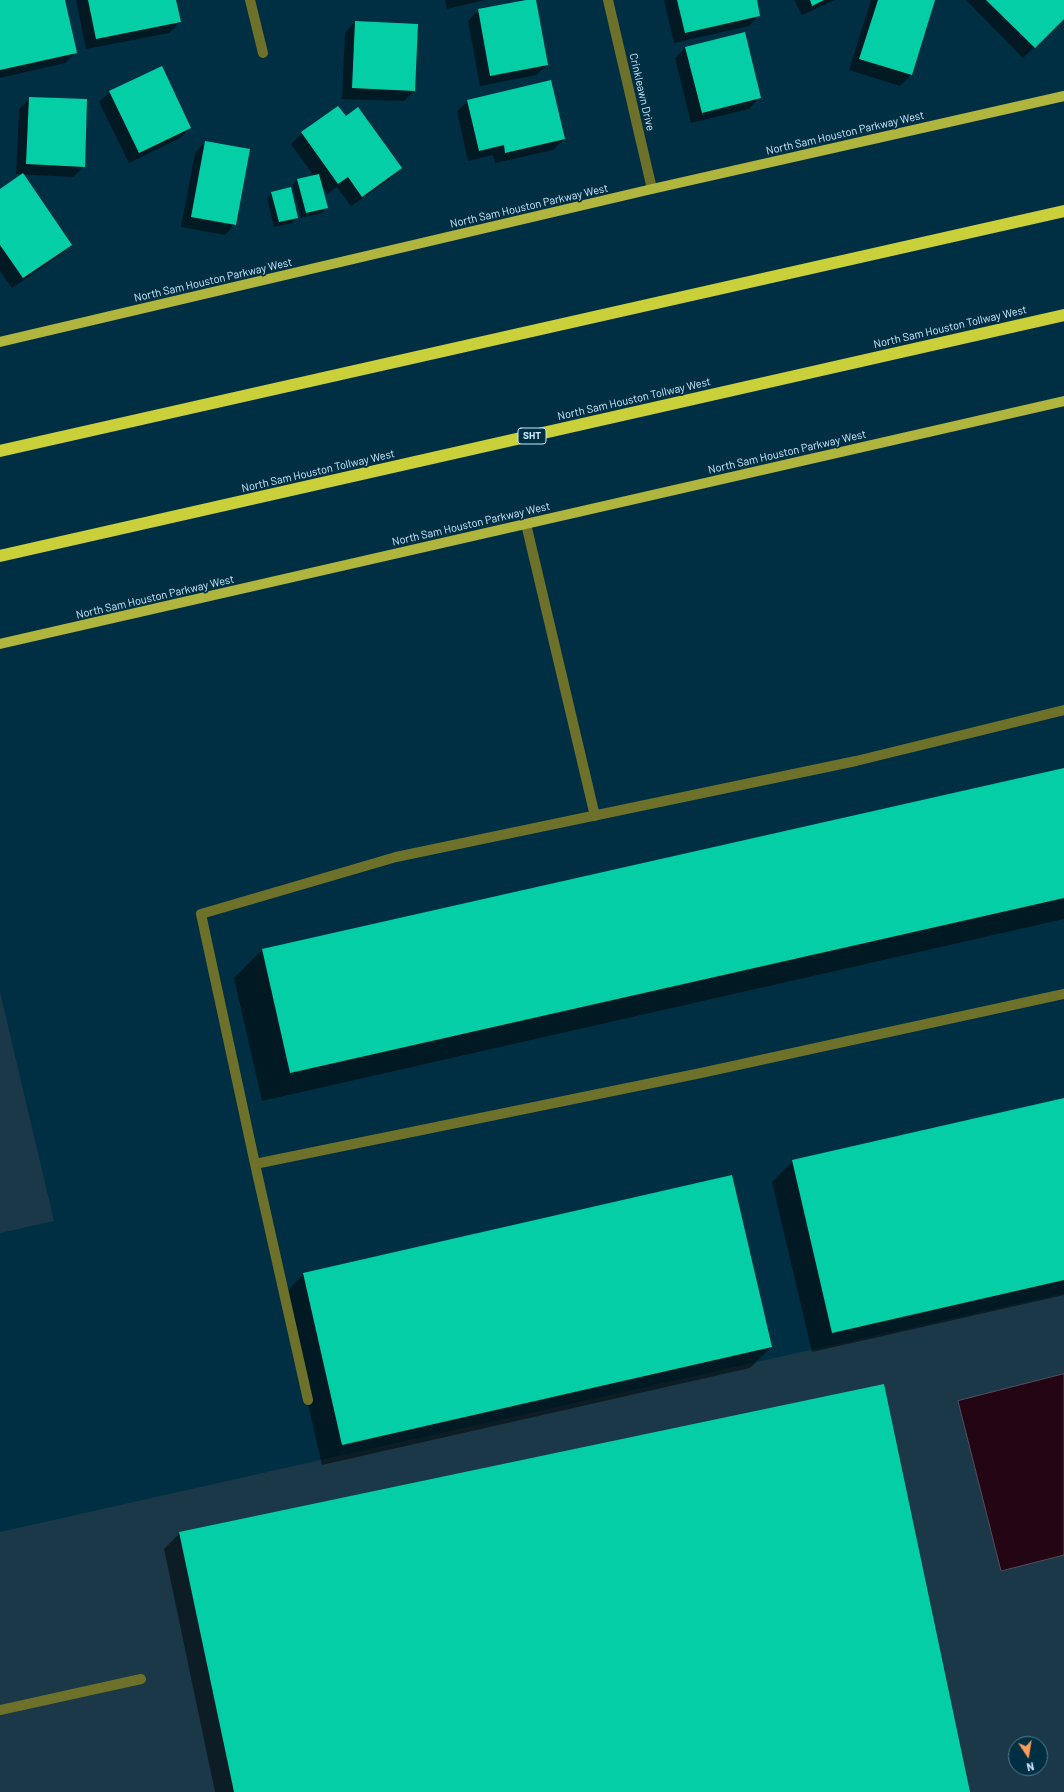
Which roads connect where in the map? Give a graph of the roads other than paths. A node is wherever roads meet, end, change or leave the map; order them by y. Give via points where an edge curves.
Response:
1 (250, 0) edge
2 (608, 0) edge
3 (263, 53) dead end
4 (1064, 96) edge
5 (652, 189) junction
6 (1064, 211) edge
7 (1064, 315) edge
8 (0, 342) edge
9 (1064, 401) edge
10 (0, 451) edge
11 (526, 524) junction
12 (0, 556) edge
13 (0, 644) edge
14 (1064, 710) edge
15 (595, 816) junction
16 (1064, 994) edge
17 (255, 1164) junction
18 (308, 1400) dead end
19 (141, 1679) dead end
20 (0, 1710) edge

1 - 3 street
2 - 5 street, Crinkleawn Drive
4 - 5 main road, North Sam Houston Parkway West
5 - 8 main road, North Sam Houston Parkway West
6 - 10 highway
7 - 12 highway, North Sam Houston Tollway West / SHT
9 - 11 main road, North Sam Houston Parkway West
11 - 13 main road, North Sam Houston Parkway West
11 - 15 street
14 - 15 street via 856,761
15 - 17 street via 396,857 201,914
16 - 17 street via 701,1073
17 - 18 street
19 - 20 street

